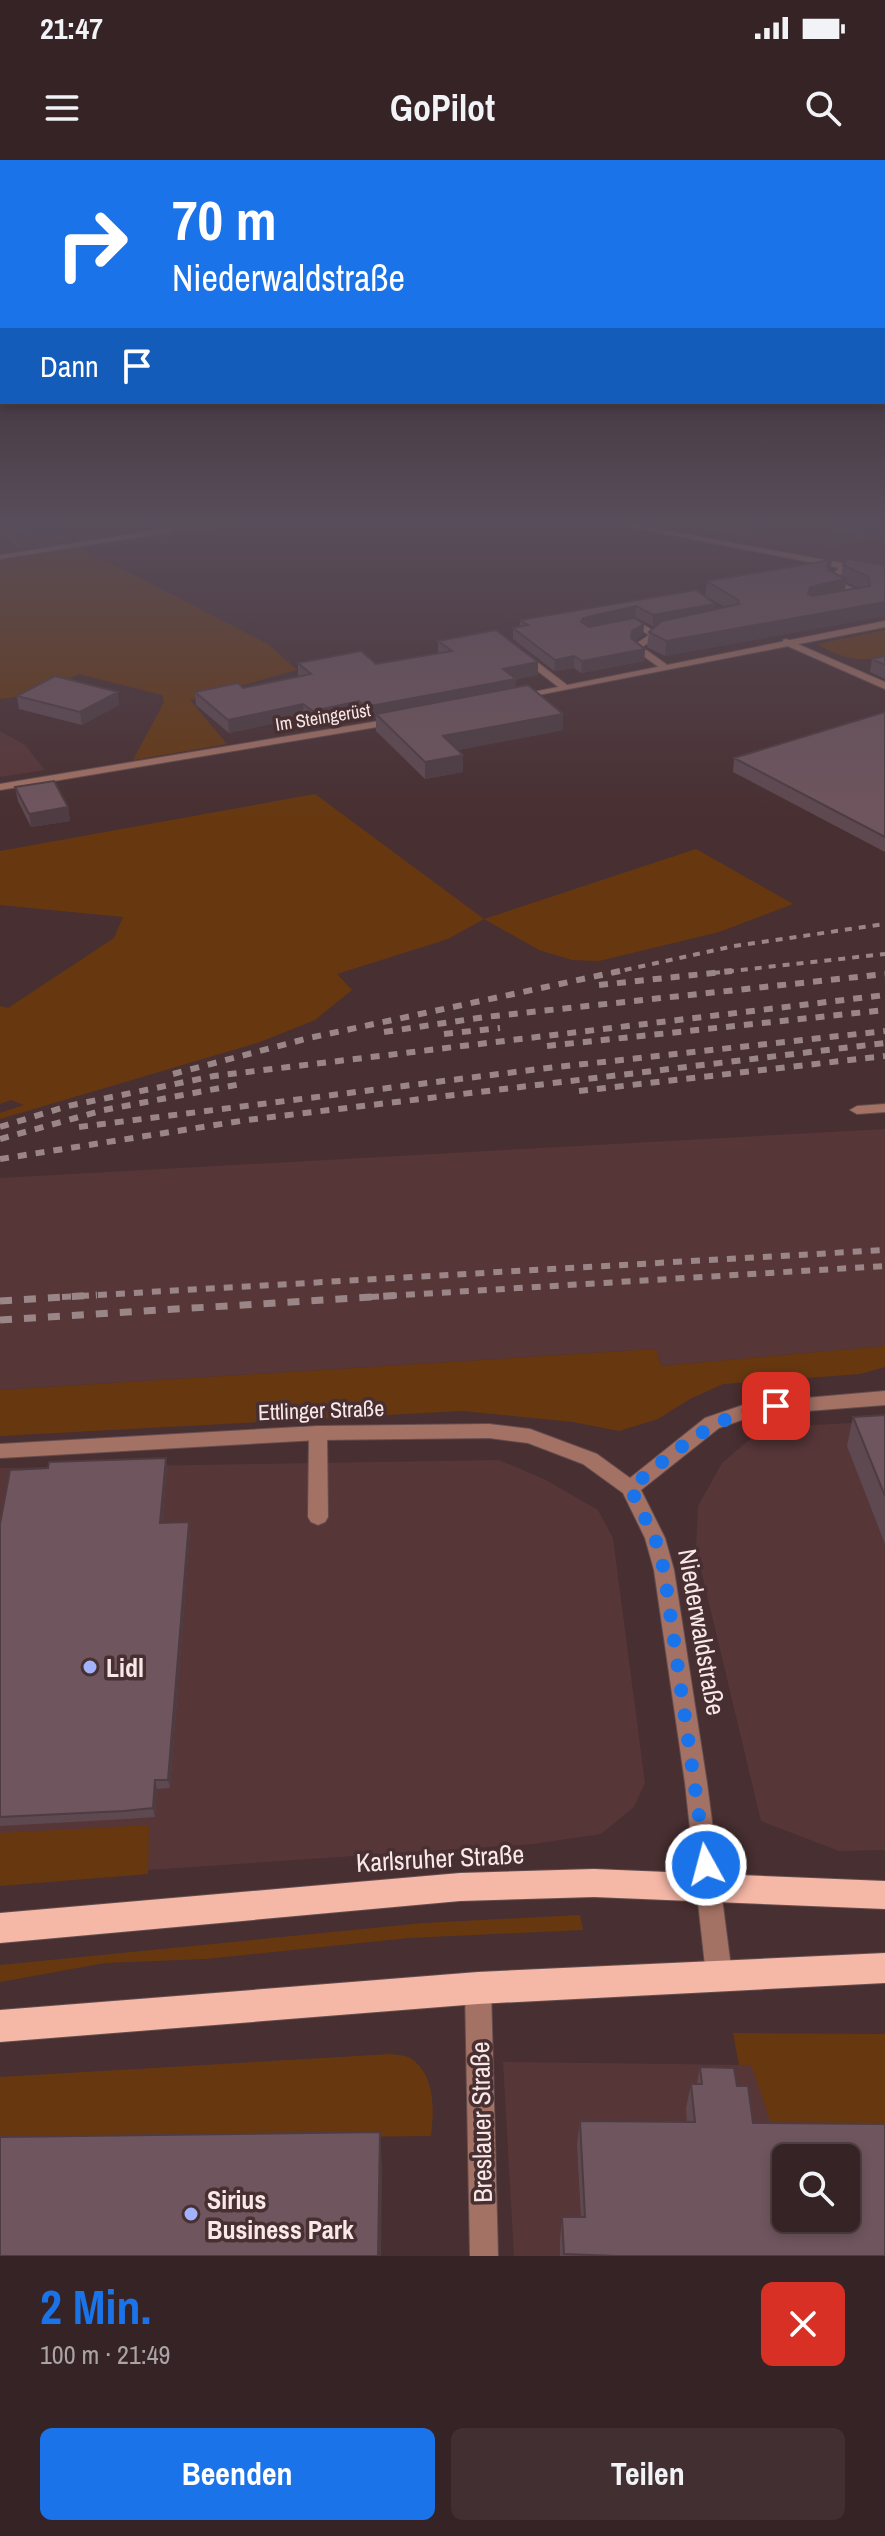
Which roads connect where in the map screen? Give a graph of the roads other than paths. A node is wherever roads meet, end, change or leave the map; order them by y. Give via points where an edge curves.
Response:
1 (636, 623) joint
2 (885, 624) edge
3 (612, 628) edge
4 (663, 629) edge
5 (650, 632) junction
6 (786, 642) junction
7 (509, 645) edge
8 (873, 663) edge
9 (663, 666) junction
10 (849, 670) junction
11 (885, 686) edge
12 (564, 687) junction
13 (504, 699) edge
14 (414, 718) edge
15 (0, 787) edge
16 (885, 1108) edge
17 (857, 1110) dead end
18 (885, 1398) edge
19 (318, 1433) junction
20 (0, 1451) edge
21 (630, 1488) junction
22 (318, 1517) dead end
23 (709, 1889) junction
24 (885, 1895) edge
25 (0, 1928) edge
26 (885, 1968) edge
27 (719, 1975) junction
28 (478, 1988) junction
29 (0, 2026) edge
30 (484, 2256) edge

1 - 3 street
1 - 5 street
2 - 6 street
4 - 5 street
5 - 9 street via 655,635 636,647
6 - 9 street
6 - 10 street
7 - 12 street
8 - 10 street
9 - 12 street
10 - 11 street
12 - 13 street
14 - 15 street, Im Steingerüst
16 - 17 street
18 - 21 street via 755,1408 712,1423
19 - 20 street, Ettlinger Straße
19 - 21 street, Ettlinger Straße via 489,1431 530,1436 590,1459
19 - 22 street
21 - 23 street, Niederwaldstraße via 664,1570
23 - 24 main road, Karlsruher Straße
23 - 25 main road, Karlsruher Straße via 594,1883 460,1887
23 - 27 street, Niederwaldstraße
26 - 27 main road
27 - 28 main road
28 - 29 main road
28 - 30 street, Breslauer Straße

